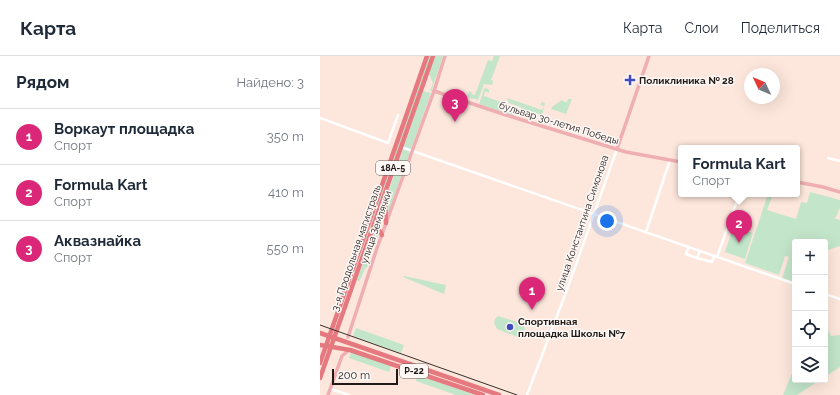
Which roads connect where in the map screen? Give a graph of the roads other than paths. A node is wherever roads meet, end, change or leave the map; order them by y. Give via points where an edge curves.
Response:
1 (427, 56) edge
2 (432, 56) edge
3 (445, 56) edge
4 (649, 56) edge
5 (434, 91) junction
6 (398, 116) dead end
7 (320, 118) edge
8 (400, 148) junction
9 (617, 149) junction
10 (412, 151) junction
11 (828, 158) dead end
12 (670, 160) junction
13 (678, 161) edge
14 (840, 161) edge
15 (800, 183) edge
16 (386, 188) junction
17 (840, 192) edge
18 (740, 197) edge
19 (594, 214) junction
20 (386, 223) junction
21 (646, 232) junction
22 (370, 234) junction
23 (382, 236) junction
24 (689, 247) junction
25 (700, 251) junction
26 (716, 256) junction
27 (697, 258) junction
28 (352, 279) junction
29 (792, 283) edge
30 (828, 295) edge
31 (840, 299) edge
32 (320, 333) edge
33 (348, 337) junction
34 (341, 340) junction
35 (353, 344) junction
36 (320, 345) edge
37 (335, 347) junction
38 (350, 350) junction
39 (342, 356) junction
40 (320, 363) edge
41 (320, 378) edge
42 (330, 389) junction
43 (328, 395) edge
44 (349, 395) edge
45 (483, 395) edge
46 (499, 395) edge
47 (527, 395) edge

1 - 28 highway, 3-я Продольная магистраль / 18А-5
2 - 8 highway, 3-я Продольная магистраль / 18А-5
3 - 5 main road, улица Землячки
4 - 9 main road, улица Константина Симонова
5 - 9 main road, бульвар 30-летия Победы
5 - 10 main road, улица Землячки
6 - 7 street via 388,144
8 - 10 street
8 - 16 highway, 3-я Продольная магистраль / 18А-5
9 - 12 main road, бульвар 30-летия Победы
9 - 19 street, улица Константина Симонова
10 - 19 street
10 - 20 main road, улица Землячки
11 - 14 street
12 - 13 main road, бульвар 30-летия Победы
12 - 21 street
15 - 17 main road
16 - 20 highway
16 - 22 highway, 3-я Продольная магистраль / 18А-5
18 - 26 street
19 - 21 street
19 - 47 street, улица Константина Симонова
20 - 23 main road, улица Землячки
21 - 24 street
22 - 23 highway via 378,230
22 - 28 highway, 3-я Продольная магистраль / 18А-5
23 - 33 main road, улица Землячки
24 - 25 street
24 - 27 street via 686,254
25 - 26 street
25 - 27 street
26 - 27 street via 712,262
26 - 29 street
28 - 40 highway, 3-я Продольная магистраль / 18А-5
28 - 41 highway, 3-я Продольная магистраль / 18А-5
30 - 31 street
32 - 34 highway, Р-22
33 - 34 main road
33 - 35 main road
34 - 35 highway, Р-22
35 - 46 highway, Р-22
36 - 37 highway, Р-22
37 - 38 highway, Р-22
37 - 39 main road
38 - 39 main road
38 - 45 highway, Р-22
39 - 42 main road
42 - 43 main road
42 - 44 street

